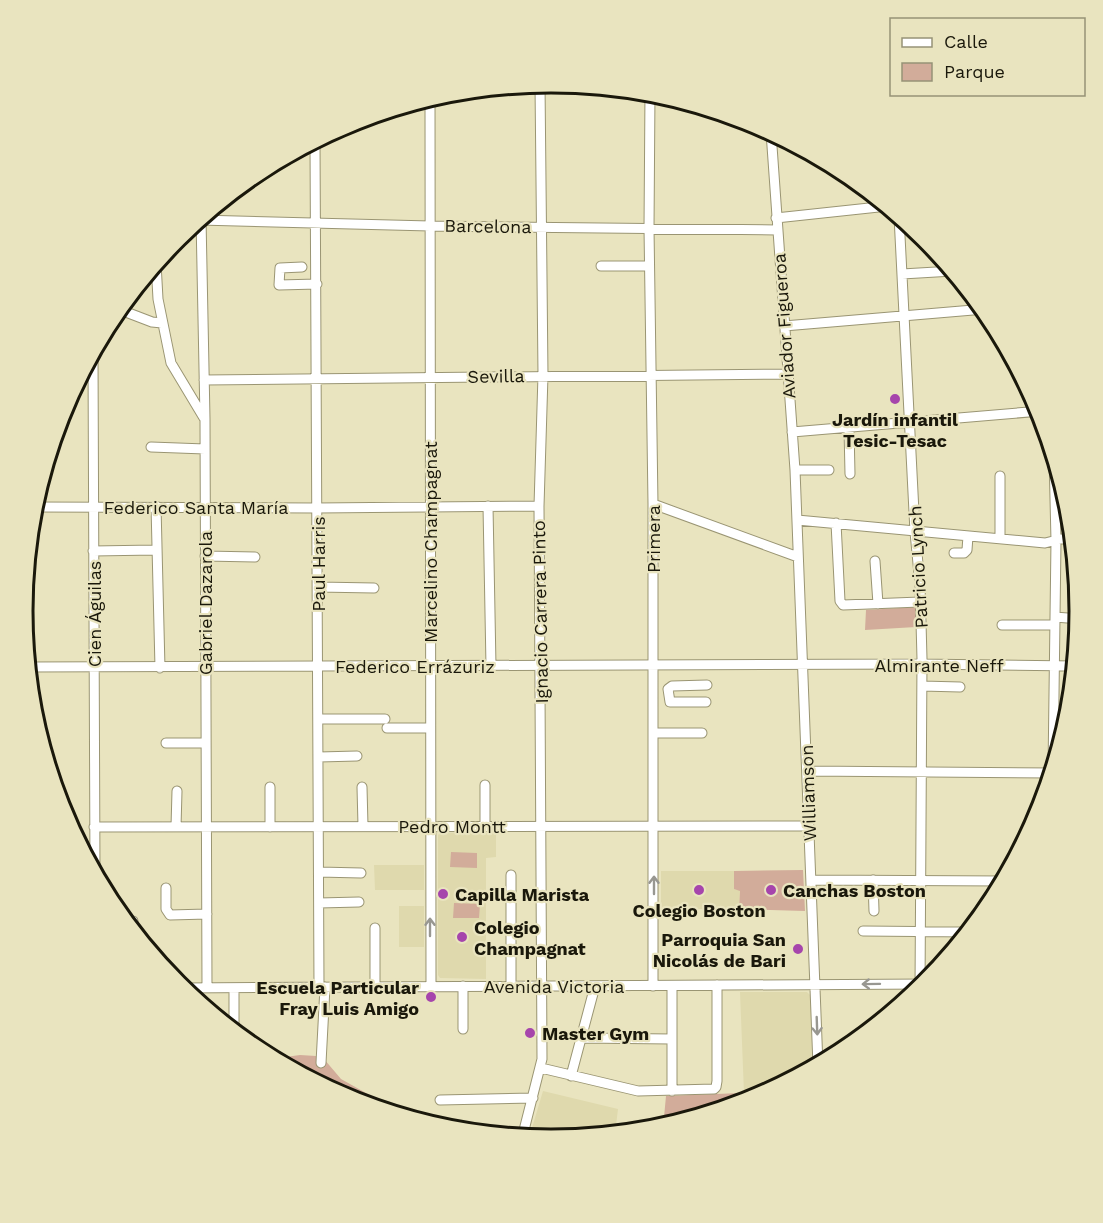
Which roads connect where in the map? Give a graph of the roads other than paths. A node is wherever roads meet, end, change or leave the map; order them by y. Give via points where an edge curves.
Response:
1 (540, 93) edge
2 (650, 102) edge
3 (430, 108) edge
4 (772, 142) edge
5 (315, 150) edge
6 (876, 207) edge
7 (776, 218) junction
8 (213, 219) edge
9 (317, 223) junction
10 (430, 226) junction
11 (542, 227) junction
12 (649, 228) junction
13 (900, 228) edge
14 (777, 230) junction
15 (200, 231) edge
16 (601, 266) dead end
17 (649, 266) junction
18 (302, 267) dead end
19 (942, 272) edge
20 (902, 274) junction
21 (157, 276) edge
22 (317, 284) junction
23 (973, 310) edge
24 (128, 313) edge
25 (904, 315) junction
26 (162, 323) junction
27 (784, 326) junction
28 (93, 369) edge
29 (788, 374) junction
30 (543, 375) junction
31 (651, 376) junction
32 (430, 378) junction
33 (204, 380) junction
34 (317, 380) junction
35 (1031, 412) edge
36 (205, 419) junction
37 (910, 424) junction
38 (849, 428) junction
39 (792, 432) junction
40 (151, 447) dead end
41 (204, 449) junction
42 (795, 470) junction
43 (829, 470) dead end
44 (850, 474) dead end
45 (1000, 476) dead end
46 (1055, 488) edge
47 (653, 504) junction
48 (156, 506) junction
49 (488, 506) junction
50 (539, 506) junction
51 (44, 507) edge
52 (93, 507) junction
53 (205, 507) junction
54 (430, 507) junction
55 (317, 508) junction
56 (797, 520) junction
57 (836, 523) junction
58 (915, 532) junction
59 (968, 536) junction
60 (1000, 538) junction
61 (1065, 540) edge
62 (1056, 541) junction
63 (155, 550) junction
64 (93, 551) junction
65 (954, 553) dead end
66 (205, 556) junction
67 (255, 557) dead end
68 (798, 557) junction
69 (876, 561) dead end
70 (318, 587) junction
71 (374, 588) dead end
72 (920, 602) junction
73 (878, 604) junction
74 (1070, 618) edge
75 (1057, 620) junction
76 (1002, 624) dead end
77 (922, 664) junction
78 (318, 666) junction
79 (430, 666) junction
80 (491, 666) junction
81 (541, 666) junction
82 (653, 666) junction
83 (802, 666) junction
84 (1055, 666) junction
85 (1067, 666) edge
86 (36, 667) edge
87 (206, 667) junction
88 (94, 668) junction
89 (160, 668) junction
90 (707, 685) dead end
91 (922, 686) junction
92 (960, 687) dead end
93 (654, 698) junction
94 (669, 698) junction
95 (706, 702) dead end
96 (318, 719) junction
97 (430, 728) junction
98 (654, 733) junction
99 (702, 733) dead end
100 (1054, 739) edge
101 (166, 743) dead end
102 (206, 743) junction
103 (357, 756) dead end
104 (319, 757) junction
105 (808, 771) junction
106 (920, 772) junction
107 (1044, 772) edge
108 (485, 785) dead end
109 (270, 787) dead end
110 (363, 787) dead end
111 (177, 791) dead end
112 (542, 825) junction
113 (654, 825) junction
114 (363, 826) junction
115 (430, 826) junction
116 (485, 826) junction
117 (809, 826) junction
118 (94, 827) junction
119 (176, 827) junction
120 (207, 827) junction
121 (270, 827) junction
122 (319, 827) junction
123 (95, 857) edge
124 (319, 872) junction
125 (361, 873) dead end
126 (511, 874) dead end
127 (811, 880) junction
128 (873, 880) junction
129 (920, 880) junction
130 (995, 881) edge
131 (166, 888) dead end
132 (359, 902) dead end
133 (319, 903) junction
134 (874, 911) dead end
135 (207, 915) junction
136 (375, 928) dead end
137 (863, 932) dead end
138 (920, 932) junction
139 (959, 932) edge
140 (922, 974) edge
141 (717, 985) junction
142 (816, 985) junction
143 (431, 986) junction
144 (463, 986) junction
145 (511, 986) junction
146 (543, 986) junction
147 (595, 986) junction
148 (654, 986) junction
149 (672, 986) junction
150 (909, 986) edge
151 (322, 987) junction
152 (375, 987) junction
153 (196, 988) edge
154 (207, 988) junction
155 (234, 988) junction
156 (234, 1021) edge
157 (463, 1029) dead end
158 (580, 1038) junction
159 (672, 1039) junction
160 (819, 1056) edge
161 (321, 1063) dead end
162 (541, 1068) junction
163 (571, 1076) junction
164 (672, 1091) junction
165 (533, 1098) junction
166 (440, 1100) dead end
167 (524, 1129) edge

1 - 11 street, Ignacio Carrera Pinto
2 - 12 street, Primera
3 - 10 street, Marcelino Champagnat
4 - 7 street, Aviador Figueroa
5 - 9 street, Paul Harris
6 - 7 street
7 - 14 street, Aviador Figueroa
8 - 9 street, Barcelona
9 - 10 street, Barcelona
9 - 22 street, Paul Harris
10 - 11 street, Barcelona
10 - 32 street, Marcelino Champagnat
11 - 12 street, Barcelona
11 - 30 street, Ignacio Carrera Pinto
12 - 14 street, Barcelona
12 - 17 street, Primera
13 - 20 street, Patricio Lynch
14 - 27 street, Aviador Figueroa
15 - 33 street, Gabriel Dazarola
16 - 17 street
17 - 31 street, Primera
18 - 22 street via 280,268 279,285
19 - 20 street
20 - 25 street, Patricio Lynch
21 - 26 street
22 - 34 street, Paul Harris
23 - 25 street
24 - 26 street
25 - 27 street
25 - 37 street, Patricio Lynch
26 - 36 street via 171,363
27 - 29 street, Aviador Figueroa
28 - 52 street, Cien Águilas
29 - 31 street, Sevilla
29 - 39 street, Aviador Figueroa
30 - 31 street, Sevilla
30 - 32 street, Sevilla
30 - 50 street, Ignacio Carrera Pinto
31 - 47 street, Primera
32 - 34 street, Sevilla
32 - 54 street, Marcelino Champagnat
33 - 34 street, Sevilla
33 - 36 street, Gabriel Dazarola
34 - 55 street, Paul Harris
35 - 37 street
36 - 41 street, Gabriel Dazarola
37 - 38 street
37 - 58 street, Patricio Lynch
38 - 39 street
38 - 44 street
39 - 42 street, Aviador Figueroa
40 - 41 street
41 - 53 street, Gabriel Dazarola
42 - 43 street
42 - 56 street, Aviador Figueroa
45 - 60 street
46 - 62 street
47 - 68 street
47 - 82 street, Primera
48 - 52 street, Federico Santa María
48 - 53 street, Federico Santa María
48 - 63 street
49 - 50 street, Federico Santa María
49 - 54 street, Federico Santa María
49 - 80 street via 485,581
50 - 81 street, Ignacio Carrera Pinto
51 - 52 street, Federico Santa María
52 - 64 street, Cien Águilas
53 - 55 street, Federico Santa María
53 - 66 street, Gabriel Dazarola
54 - 55 street, Federico Santa María
54 - 79 street, Marcelino Champagnat
55 - 70 street, Paul Harris
56 - 57 street
56 - 68 street, Williamson
57 - 58 street
57 - 73 street via 840,601
58 - 59 street
58 - 72 street, Patricio Lynch
59 - 60 street
59 - 65 street via 967,550
60 - 62 street
61 - 62 street
62 - 75 street
63 - 64 street
63 - 89 street
64 - 88 street, Cien Águilas
66 - 67 street
66 - 87 street, Gabriel Dazarola
68 - 83 street, Williamson
69 - 73 street
70 - 71 street
70 - 78 street, Paul Harris
72 - 73 street
72 - 77 street, Patricio Lynch
74 - 75 street
75 - 76 street
75 - 84 street
77 - 83 street, Almirante Neff
77 - 84 street, Almirante Neff
77 - 91 street, Patricio Lynch
78 - 79 street, Federico Errázuriz
78 - 87 street, Federico Errázuriz
78 - 96 street, Paul Harris
79 - 80 street, Federico Errázuriz
79 - 97 street, Marcelino Champagnat
80 - 81 street, Federico Errázuriz
81 - 82 street, Federico Errázuriz
81 - 112 street, Ignacio Carrera Pinto
82 - 83 street, Federico Errázuriz
82 - 93 street, Primera
83 - 105 street, Williamson
84 - 85 street, Almirante Neff
84 - 100 street
86 - 88 street, Federico Errázuriz
87 - 89 street, Federico Errázuriz
87 - 102 street, Gabriel Dazarola
88 - 89 street, Federico Errázuriz
88 - 118 street, Cien Águilas
90 - 94 street via 672,686
91 - 92 street
91 - 106 street, Patricio Lynch
93 - 94 street
93 - 98 street, Primera
94 - 95 street via 672,702
96 - 97 street
96 - 104 street, Paul Harris
97 - 115 street, Marcelino Champagnat
98 - 99 street
98 - 113 street, Primera
101 - 102 street
102 - 120 street, Gabriel Dazarola
103 - 104 street
104 - 122 street, Paul Harris
105 - 106 street
105 - 117 street, Williamson
106 - 107 street
106 - 129 street, Patricio Lynch
108 - 116 street
109 - 121 street
110 - 114 street
111 - 119 street
112 - 113 street, Pedro Montt
112 - 116 street, Pedro Montt
112 - 146 street, Ignacio Carrera Pinto
113 - 117 street, Pedro Montt
148 -> 113 street, Primera
114 - 115 street, Pedro Montt
114 - 122 street, Pedro Montt
115 - 116 street, Pedro Montt
143 -> 115 street, Marcelino Champagnat
117 - 127 street, Williamson
118 - 119 street, Pedro Montt
118 - 123 street, Cien Águilas
119 - 120 street, Pedro Montt
120 - 121 street, Pedro Montt
120 - 135 street, Gabriel Dazarola
121 - 122 street, Pedro Montt
122 - 124 street, Paul Harris
124 - 125 street
124 - 133 street, Paul Harris
126 - 145 street
127 - 128 street
127 - 142 street, Williamson
128 - 129 street
128 - 134 street
129 - 130 street
129 - 138 street, Patricio Lynch
131 - 135 street via 166,909 170,915
132 - 133 street
133 - 151 street, Paul Harris
135 - 154 street, Gabriel Dazarola
136 - 152 street
137 - 138 street
138 - 139 street
138 - 140 street, Patricio Lynch
141 - 142 street, Avenida Victoria
141 - 149 street, Avenida Victoria
141 - 164 street via 716,1087
150 -> 142 street, Avenida Victoria
142 -> 160 street, Williamson
143 - 144 street, Avenida Victoria
143 - 152 street, Avenida Victoria
144 - 145 street, Avenida Victoria
144 - 157 street
145 - 146 street, Avenida Victoria
146 - 147 street, Avenida Victoria
146 - 162 street, Ignacio Carrera Pinto
147 - 148 street, Avenida Victoria
147 - 158 street
148 - 149 street, Avenida Victoria
149 - 159 street
151 - 152 street, Avenida Victoria
151 - 155 street, Avenida Victoria
151 - 161 street, Paul Harris
153 - 154 street, Avenida Victoria
154 - 155 street, Avenida Victoria
155 - 156 street
158 - 159 street
158 - 163 street
159 - 164 street
162 - 163 street
162 - 165 street, Ignacio Carrera Pinto
163 - 164 street via 638,1091
165 - 166 street
165 - 167 street, Ignacio Carrera Pinto

